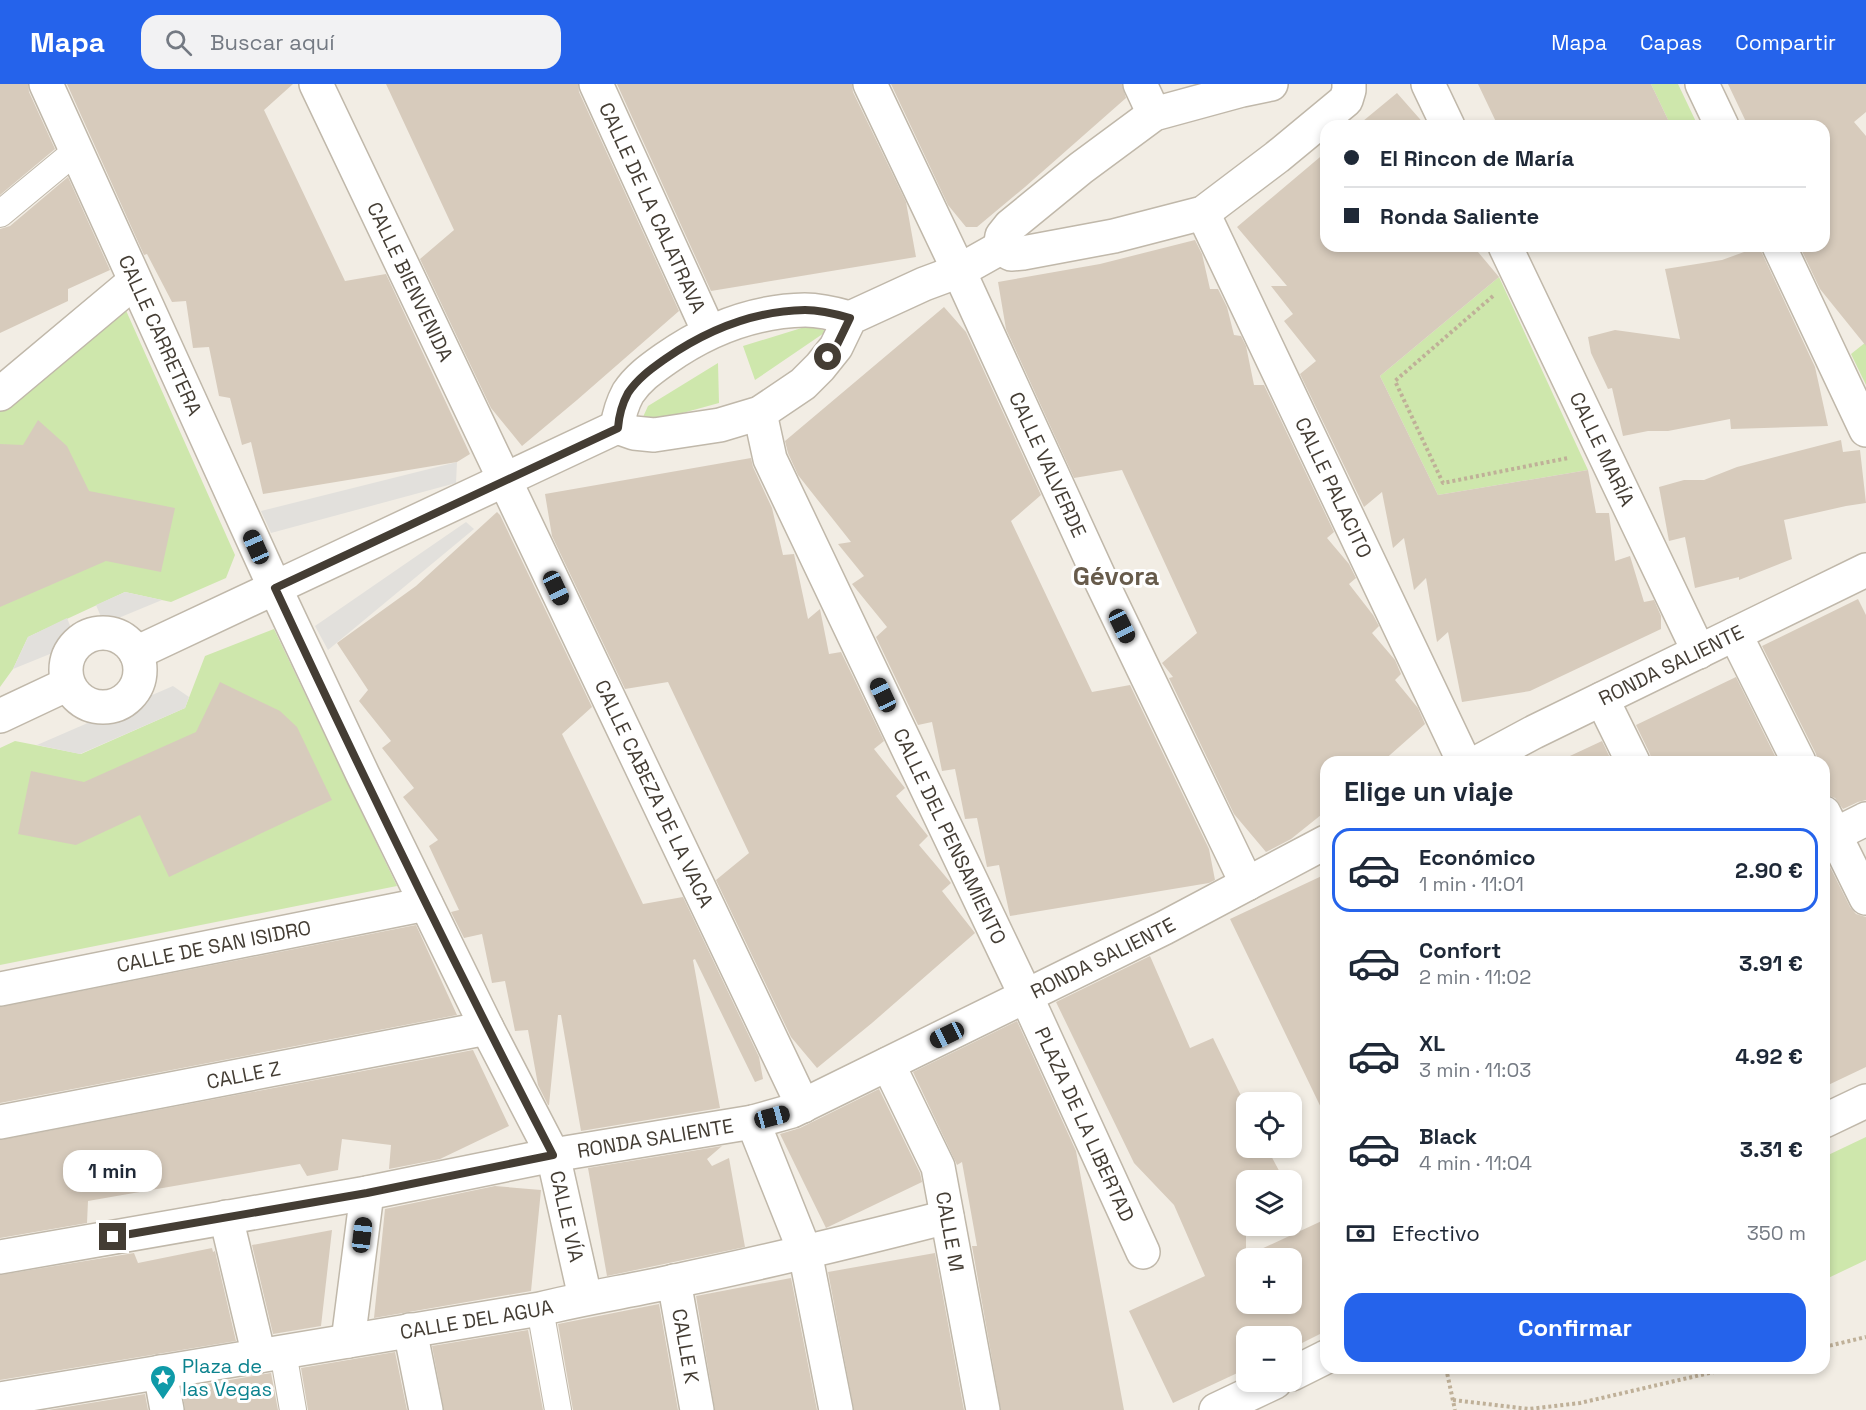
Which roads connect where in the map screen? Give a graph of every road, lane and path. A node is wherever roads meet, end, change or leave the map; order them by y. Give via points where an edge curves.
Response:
1 (45, 84) edge
2 (316, 84) edge
3 (596, 84) edge
4 (870, 84) edge
5 (1140, 84) edge
6 (1271, 84) edge
7 (1349, 84) edge
8 (1428, 84) edge
9 (1702, 84) edge
10 (1155, 114) junction
11 (1322, 120) edge
12 (1445, 120) edge
13 (1719, 120) edge
14 (1320, 121) edge
15 (76, 151) junction
16 (1203, 213) junction
17 (0, 214) edge
18 (1000, 248) junction
19 (1782, 252) edge
20 (1512, 260) edge
21 (959, 271) junction
22 (135, 281) junction
23 (850, 318) junction
24 (709, 332) junction
25 (0, 394) edge
26 (760, 413) junction
27 (618, 428) junction
28 (1866, 430) edge
29 (1603, 451) junction
30 (505, 480) junction
31 (1866, 570) edge
32 (275, 588) junction
33 (1736, 634) junction
34 (1699, 652) junction
35 (136, 653) junction
36 (69, 684) junction
37 (1602, 699) junction
38 (0, 717) edge
39 (1461, 756) edge
40 (1490, 756) edge
41 (1630, 756) edge
42 (1796, 756) edge
43 (1866, 819) edge
44 (1830, 824) edge
45 (1830, 826) edge
46 (1320, 845) edge
47 (1247, 884) junction
48 (1866, 898) edge
49 (426, 904) junction
50 (0, 989) edge
51 (1026, 996) junction
52 (487, 1028) junction
53 (888, 1064) junction
54 (1866, 1101) edge
55 (803, 1106) junction
56 (1830, 1118) edge
57 (0, 1122) edge
58 (753, 1122) junction
59 (553, 1155) junction
60 (367, 1193) junction
61 (226, 1217) junction
62 (948, 1217) junction
63 (805, 1252) junction
64 (1143, 1252) dead end
65 (0, 1257) edge
66 (674, 1281) junction
67 (585, 1297) junction
68 (540, 1309) junction
69 (411, 1330) junction
70 (1866, 1337) edge
71 (348, 1341) junction
72 (1830, 1346) edge
73 (271, 1354) junction
74 (1320, 1360) edge
75 (1302, 1369) edge
76 (160, 1372) junction
77 (1447, 1374) edge
78 (1704, 1374) edge
79 (1254, 1392) edge
80 (1453, 1400) junction
81 (20, 1401) edge
82 (167, 1410) edge
83 (293, 1410) edge
84 (426, 1410) edge
85 (558, 1410) edge
86 (697, 1410) edge
87 (836, 1410) edge
88 (983, 1410) edge
89 (1216, 1410) edge
90 (1455, 1410) edge

1 - 15 street, CALLE CARRETERA
2 - 30 street, CALLE BIENVENIDA
3 - 24 street, CALLE DE LA CALATRAVA
4 - 21 street, CALLE VALVERDE
5 - 10 street
6 - 10 street
7 - 11 street via 1346,100
8 - 12 street
9 - 13 street
10 - 18 street via 1010,226 1002,236
14 - 16 street
15 - 17 street
15 - 22 street, CALLE CARRETERA
16 - 18 street via 1114,236 1023,253 1011,254
16 - 39 street, CALLE PALACITO
18 - 21 street
19 - 28 street
20 - 29 street, CALLE MARÍA
20 - 29 path via 1395,381 1443,483
21 - 23 street
21 - 47 street, CALLE VALVERDE via 1102,583
22 - 25 street
22 - 32 street, CALLE CARRETERA
23 - 24 street via 807,310 780,312 744,319
23 - 26 street via 836,347 820,367 803,384
24 - 27 street via 645,374 628,393
26 - 27 street via 720,425 654,435
26 - 51 street, CALLE DEL PENSAMIENTO via 770,459
27 - 30 street
29 - 34 street, CALLE MARÍA
30 - 32 street
30 - 55 street, CALLE CABEZA DE LA VACA
31 - 33 street, RONDA SALIENTE
32 - 35 street
32 - 49 street, CALLE VÍA
33 - 34 street, RONDA SALIENTE
33 - 42 street
34 - 37 street, RONDA SALIENTE
35 - 36 street via 120,637 98,633 87,637 70,651 66,662
35 - 36 street via 140,674 131,694 123,701 92,705 74,694
36 - 38 street
37 - 40 street, RONDA SALIENTE
37 - 41 street
43 - 44 street
45 - 48 street
46 - 47 street, RONDA SALIENTE
47 - 51 street, RONDA SALIENTE
49 - 50 street, CALLE DE SAN ISIDRO
49 - 52 street, CALLE VÍA
51 - 53 street, RONDA SALIENTE
51 - 64 street, PLAZA DE LA LIBERTAD
52 - 57 street, CALLE Z
52 - 59 street, CALLE VÍA
53 - 55 street, RONDA SALIENTE
53 - 62 street, CALLE M via 938,1167
54 - 56 street
55 - 58 street, RONDA SALIENTE
58 - 59 street, RONDA SALIENTE
58 - 63 street
59 - 60 street, RONDA SALIENTE
59 - 67 street, CALLE VÍA
60 - 61 street, RONDA SALIENTE
60 - 71 street
61 - 65 street, RONDA SALIENTE
61 - 73 street
62 - 63 street, CALLE DEL AGUA
62 - 88 street, CALLE M
63 - 66 street, CALLE DEL AGUA
63 - 87 street
66 - 67 street, CALLE DEL AGUA
66 - 86 street, CALLE K
67 - 68 street, CALLE DEL AGUA
68 - 69 street, CALLE DEL AGUA
68 - 85 street
69 - 71 street, CALLE DEL AGUA
69 - 84 street
70 - 72 path
71 - 73 street, CALLE DEL AGUA
73 - 76 street, CALLE DEL AGUA
73 - 83 street
74 - 75 street
76 - 81 street, CALLE DEL AGUA
76 - 82 street
77 - 80 path
78 - 80 path via 1580,1402 1529,1409
79 - 89 street
80 - 90 path

